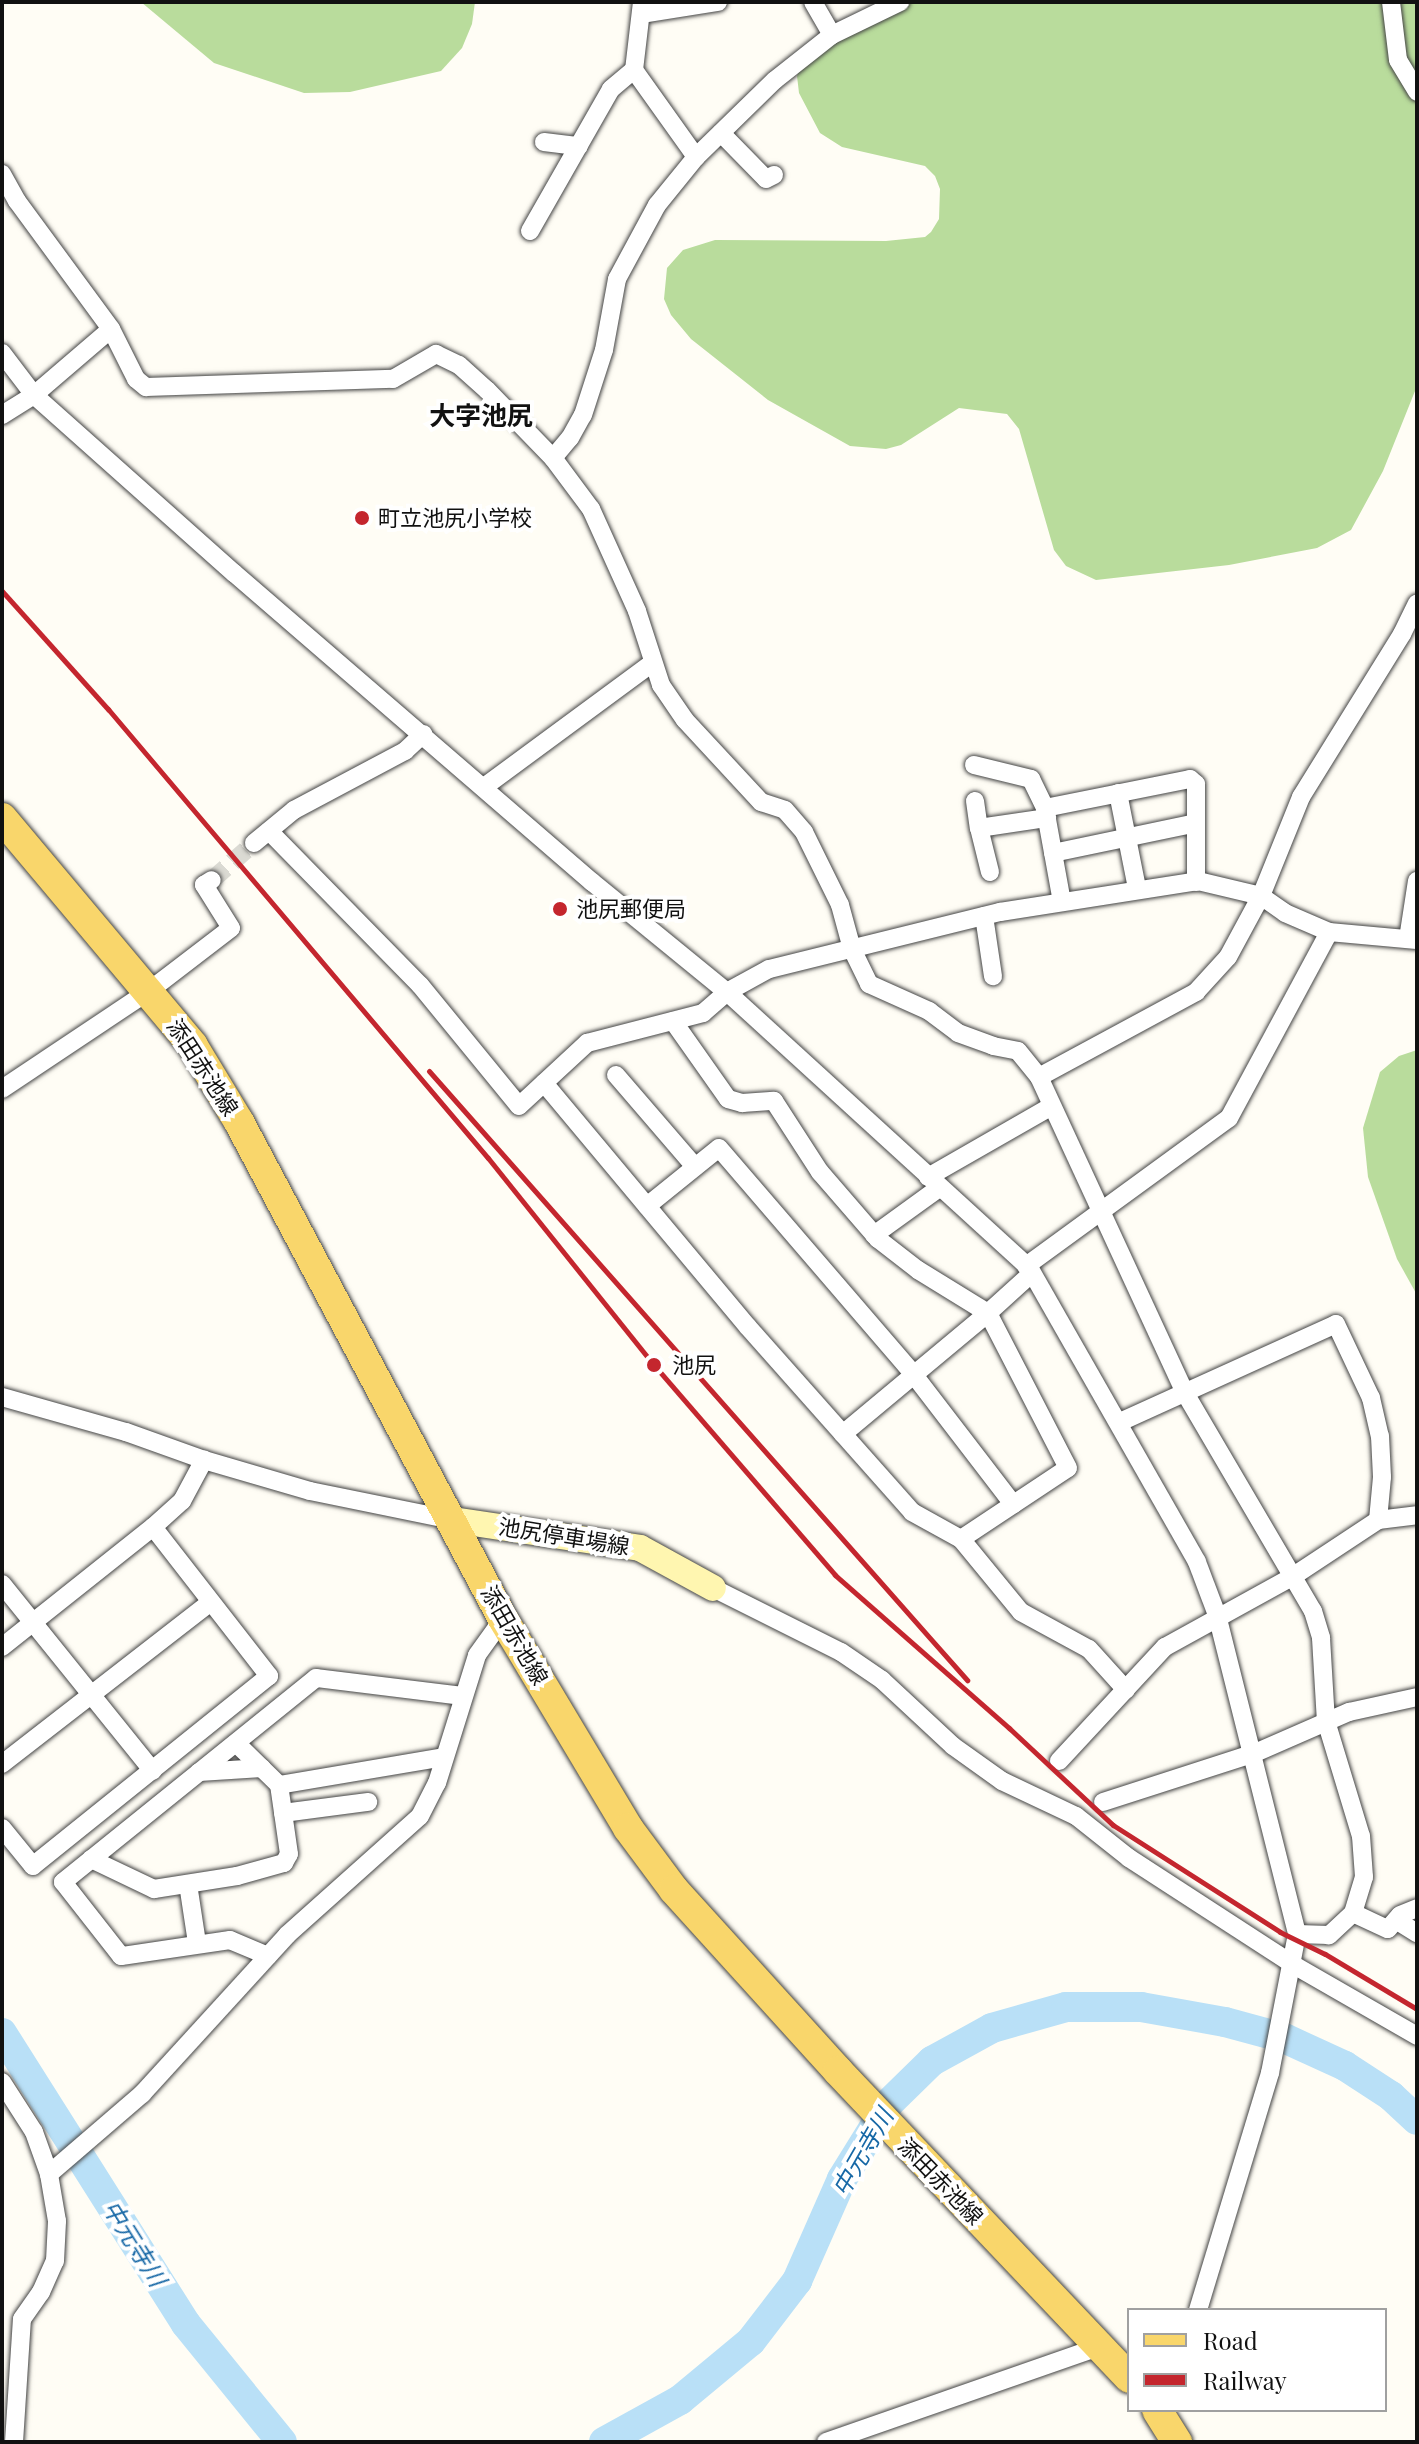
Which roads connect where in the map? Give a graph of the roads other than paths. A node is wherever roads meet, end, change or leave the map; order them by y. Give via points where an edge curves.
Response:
1 (718, 2) edge
2 (813, 2) edge
3 (1391, 2) edge
4 (889, 4) edge
5 (641, 8) edge
6 (832, 35) junction
7 (634, 70) junction
8 (1417, 92) edge
9 (721, 133) junction
10 (544, 142) dead end
11 (579, 146) junction
12 (696, 157) junction
13 (2, 174) edge
14 (774, 175) dead end
15 (530, 231) dead end
16 (111, 329) junction
17 (2, 353) edge
18 (34, 395) junction
19 (2, 415) edge
20 (553, 458) junction
21 (1417, 603) edge
22 (652, 663) junction
23 (423, 734) junction
24 (974, 765) dead end
25 (484, 787) junction
26 (1118, 793) junction
27 (975, 801) dead end
28 (1046, 813) junction
29 (2, 818) edge
30 (1196, 823) junction
31 (979, 828) junction
32 (1127, 838) junction
33 (1053, 853) junction
34 (990, 872) dead end
35 (212, 880) dead end
36 (1417, 881) edge
37 (1196, 882) junction
38 (1137, 888) junction
39 (1261, 896) junction
40 (1062, 902) junction
41 (984, 916) junction
42 (1329, 932) junction
43 (1412, 940) edge
44 (852, 949) junction
45 (993, 976) dead end
46 (149, 991) junction
47 (727, 992) junction
48 (673, 1021) junction
49 (616, 1075) dead end
50 (1039, 1077) junction
51 (544, 1083) junction
52 (2, 1089) edge
53 (1050, 1107) junction
54 (695, 1167) junction
55 (933, 1183) junction
56 (647, 1206) junction
57 (1100, 1214) junction
58 (874, 1235) junction
59 (1029, 1270) junction
60 (988, 1313) junction
61 (914, 1375) junction
62 (1185, 1393) junction
63 (2, 1397) edge
64 (1120, 1422) junction
65 (843, 1434) junction
66 (204, 1460) junction
67 (1013, 1504) junction
68 (1417, 1515) edge
69 (453, 1520) junction
70 (1378, 1520) junction
71 (153, 1527) junction
72 (961, 1539) junction
73 (1292, 1577) junction
74 (2, 1584) edge
75 (713, 1588) joint
76 (211, 1602) junction
77 (1217, 1615) junction
78 (503, 1619) junction
79 (32, 1621) junction
80 (2, 1647) edge
81 (1126, 1690) junction
82 (91, 1694) junction
83 (462, 1696) junction
84 (1416, 1699) edge
85 (219, 1717) junction
86 (1326, 1721) junction
87 (238, 1741) junction
88 (1255, 1753) junction
89 (444, 1757) junction
90 (1059, 1761) dead end
91 (2, 1764) edge
92 (262, 1768) junction
93 (153, 1771) junction
94 (199, 1772) junction
95 (279, 1785) junction
96 (368, 1802) dead end
97 (1103, 1802) dead end
98 (283, 1813) junction
99 (2, 1828) edge
100 (66, 1840) junction
101 (88, 1862) junction
102 (188, 1884) junction
103 (1417, 1908) edge
104 (1353, 1913) junction
105 (1396, 1920) junction
106 (1417, 1933) edge
107 (1297, 1934) junction
108 (197, 1943) junction
109 (268, 1956) junction
110 (1292, 1964) junction
111 (1417, 2036) edge
112 (2, 2082) edge
113 (56, 2169) junction
114 (1199, 2308) edge
115 (10, 2344) edge
116 (1101, 2346) junction
117 (1127, 2376) edge
118 (9, 2399) edge
119 (863, 2436) edge
120 (14, 2442) edge
121 (826, 2442) edge

1 - 5 street
2 - 6 street
3 - 8 street via 1398,60
4 - 6 street
5 - 7 street
6 - 9 street
7 - 11 street via 611,89
7 - 12 street
9 - 12 street
9 - 14 street via 766,179
10 - 11 street
11 - 15 street
12 - 20 street via 657,205 617,279 604,350 583,415
13 - 16 street
16 - 18 street
16 - 20 street via 136,379 146,387 393,379 436,354 459,365
17 - 18 street
18 - 19 street
18 - 23 street
20 - 22 street via 591,509 637,611 653,652
21 - 39 street via 1301,797
22 - 25 street
22 - 44 street via 685,720 720,760 761,802 785,810 804,832 840,905
23 - 25 street
23 - 51 street via 405,751 294,810 262,837 420,985 519,1106
24 - 28 street via 1031,779
25 - 47 street
26 - 28 street
26 - 30 street via 1190,779 1196,784
26 - 32 street
27 - 31 street
28 - 31 street
28 - 33 street
29 - 46 main road, 添田赤池線
30 - 32 street
30 - 37 street
31 - 34 street
32 - 33 street
32 - 38 street
33 - 40 street
35 - 46 street via 204,885 231,928
36 - 43 street
37 - 38 street
37 - 39 street
38 - 40 street
39 - 42 street
39 - 50 street via 1228,957 1196,992
40 - 41 street
41 - 44 street
41 - 45 street
42 - 43 street
42 - 57 street via 1229,1118
44 - 47 street via 769,969
44 - 50 street via 869,984 929,1011 958,1033 1018,1051
46 - 52 street
46 - 69 main road, 添田赤池線 via 193,1046 239,1122 387,1406
47 - 48 street via 703,1013
47 - 55 street
48 - 51 street via 587,1043
48 - 58 street via 728,1099 774,1101 820,1172
49 - 54 street
50 - 53 street
51 - 56 street
53 - 55 street
53 - 57 street
54 - 56 street
54 - 61 street via 719,1148
55 - 58 street
55 - 59 street
56 - 65 street
57 - 59 street
57 - 62 street
58 - 60 street via 918,1270
59 - 60 street
59 - 64 street
60 - 61 street
60 - 67 street via 1068,1468
61 - 65 street
61 - 67 street
62 - 64 street
62 - 70 street via 1336,1324 1371,1398 1380,1436
62 - 73 street
63 - 66 street
64 - 77 street via 1197,1562
65 - 72 street via 912,1512
66 - 69 street via 310,1491
66 - 71 street via 182,1501
67 - 72 street
68 - 70 street
69 - 75 main road, 池尻停車場線 via 640,1548
69 - 78 main road, 添田赤池線
70 - 73 street
71 - 76 street
71 - 79 street
72 - 81 street via 1021,1612 1089,1649
73 - 77 street
73 - 86 street via 1313,1611 1321,1638
74 - 79 street
75 - 110 street via 841,1652 1002,1781 1076,1816 1129,1858
76 - 82 street
76 - 85 street via 269,1676
77 - 81 street via 1165,1647
77 - 88 street
78 - 83 street via 477,1655
78 - 116 main road, 添田赤池線 via 628,1828 674,1890 911,2151
79 - 80 street
79 - 82 street
81 - 90 street
82 - 91 street
82 - 93 street
83 - 87 street via 316,1678
83 - 89 street
84 - 86 street
85 - 87 street
85 - 93 street
86 - 88 street
86 - 104 street via 1361,1836 1364,1877
87 - 92 street
87 - 94 street
88 - 97 street
88 - 107 street
89 - 95 street
89 - 109 street via 420,1816
92 - 94 street
92 - 95 street
93 - 100 street
94 - 101 street
95 - 98 street
96 - 98 street
98 - 102 street via 289,1854 284,1863
99 - 100 street via 33,1866
100 - 101 street
101 - 102 street via 154,1889
101 - 108 street via 63,1882 121,1956
102 - 108 street
103 - 105 street
104 - 105 street via 1388,1929
104 - 107 street via 1329,1935
105 - 106 street
107 - 110 street
108 - 109 street via 230,1940
109 - 113 street via 142,2094
110 - 111 street
110 - 114 street via 1270,2073
112 - 113 street
113 - 115 street via 55,2261
115 - 118 street
116 - 117 main road, 添田赤池線
116 - 119 street
118 - 120 street
119 - 121 street

